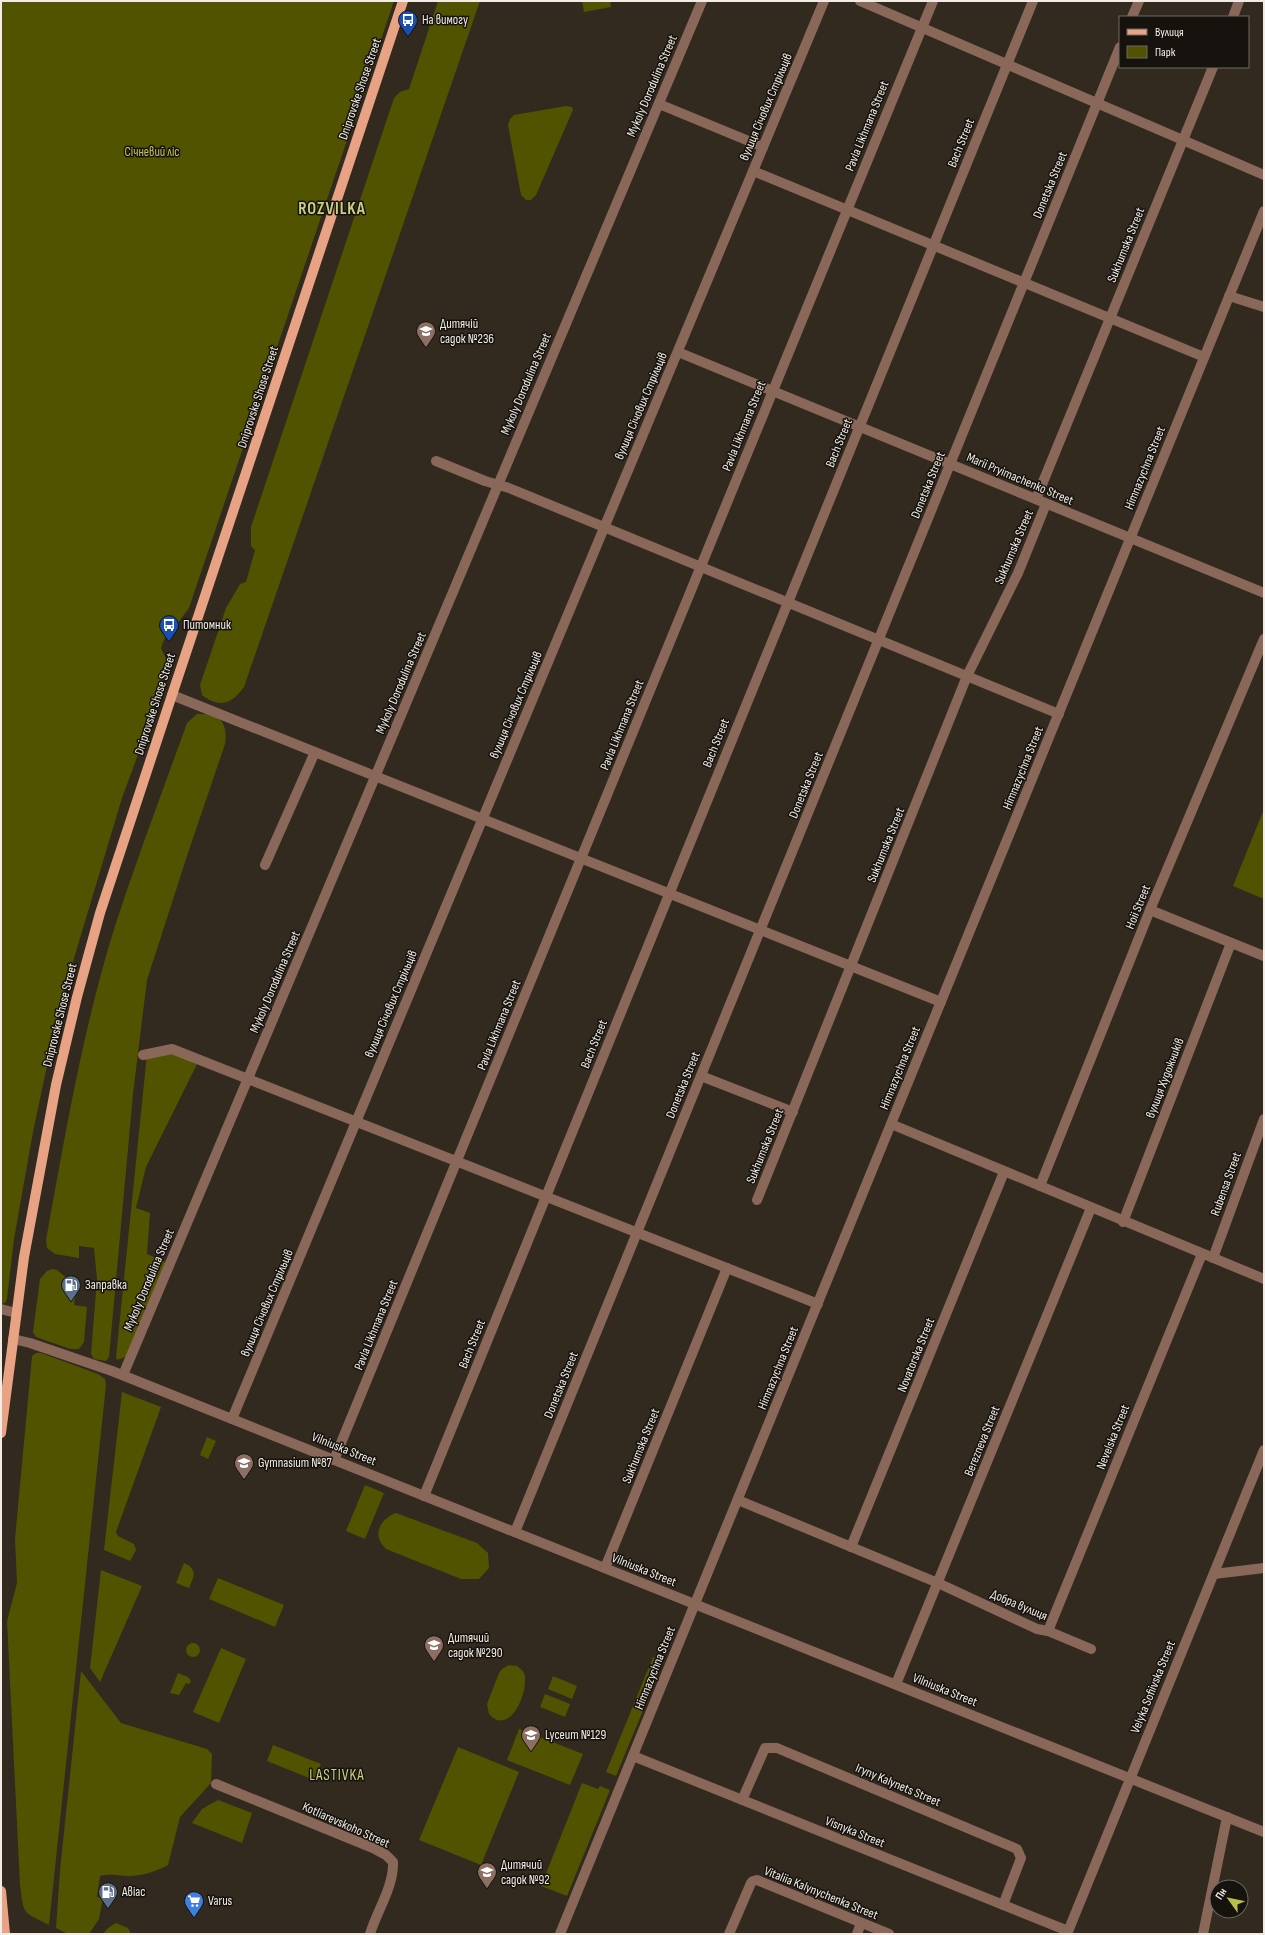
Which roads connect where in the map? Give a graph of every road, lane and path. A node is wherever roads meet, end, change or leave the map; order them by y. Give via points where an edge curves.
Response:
1 (403, 1) edge
2 (702, 1) edge
3 (824, 1) edge
4 (860, 1) edge
5 (933, 1) edge
6 (1032, 1) edge
7 (1139, 1) edge
8 (1240, 1) edge
9 (1132, 16) edge
10 (1233, 16) edge
11 (922, 28) junction
12 (1119, 50) edge
13 (1007, 64) junction
14 (1212, 68) edge
15 (1098, 103) junction
16 (659, 104) junction
17 (1182, 140) junction
18 (763, 147) junction
19 (753, 171) junction
20 (1264, 175) edge
21 (847, 210) junction
22 (1264, 211) edge
23 (933, 245) junction
24 (1024, 283) junction
25 (1229, 296) junction
26 (1264, 307) edge
27 (1110, 318) junction
28 (678, 352) junction
29 (1204, 357) junction
30 (772, 392) junction
31 (859, 427) junction
32 (436, 461) dead end
33 (950, 464) junction
34 (498, 485) junction
35 (1036, 499) junction
36 (1046, 504) junction
37 (604, 528) junction
38 (1130, 538) junction
39 (700, 567) junction
40 (1264, 593) edge
41 (788, 603) junction
42 (1264, 639) edge
43 (878, 640) junction
44 (967, 676) junction
45 (172, 695) junction
46 (1059, 714) junction
47 (315, 752) junction
48 (376, 776) junction
49 (483, 819) junction
50 (581, 858) junction
51 (265, 865) dead end
52 (669, 894) junction
53 (1150, 910) junction
54 (760, 930) junction
55 (1231, 943) junction
56 (1264, 956) edge
57 (851, 966) junction
58 (941, 1002) junction
59 (144, 1055) dead end
60 (701, 1076) junction
61 (248, 1079) junction
62 (792, 1112) junction
63 (1264, 1119) edge
64 (356, 1122) junction
65 (891, 1124) junction
66 (457, 1161) junction
67 (1004, 1172) junction
68 (1040, 1186) junction
69 (546, 1197) junction
70 (757, 1200) dead end
71 (1091, 1208) junction
72 (1123, 1222) junction
73 (637, 1232) junction
74 (1202, 1254) junction
75 (1213, 1258) junction
76 (727, 1268) junction
77 (1264, 1279) edge
78 (818, 1304) junction
79 (1, 1309) edge
80 (16, 1313) junction
81 (13, 1339) junction
82 (123, 1375) junction
83 (232, 1419) junction
84 (1, 1433) edge
85 (1264, 1450) edge
86 (334, 1460) junction
87 (424, 1496) junction
88 (738, 1500) junction
89 (515, 1532) junction
90 (851, 1547) junction
91 (605, 1568) junction
92 (1264, 1568) edge
93 (1214, 1574) junction
94 (938, 1583) junction
95 (695, 1604) junction
96 (1048, 1631) junction
97 (1091, 1649) dead end
98 (896, 1684) junction
99 (633, 1756) junction
100 (1130, 1778) junction
101 (216, 1784) dead end
102 (742, 1800) junction
103 (1227, 1817) junction
104 (1264, 1832) edge
105 (1, 1891) edge
106 (1003, 1905) junction
107 (861, 1923) junction
108 (1068, 1932) edge
109 (562, 1933) edge
110 (5, 1934) edge
111 (370, 1934) edge
112 (729, 1934) edge
113 (857, 1934) edge
114 (889, 1934) edge
115 (1203, 1934) edge

1 - 45 main road, Dniprovske Shose Street
2 - 16 street, Mykoly Dorodulina Street
3 - 18 street, вулиця Січових Стрільців
4 - 11 street
5 - 11 street, Pavla Likhmana Street
6 - 13 street, Bach Street
7 - 9 street
8 - 10 street
11 - 13 street
11 - 21 street, Pavla Likhmana Street
12 - 15 street, Donetska Street
13 - 15 street
13 - 23 street, Bach Street
14 - 17 street, Sukhumska Street
15 - 17 street
15 - 24 street, Donetska Street
16 - 18 street
16 - 34 street, Mykoly Dorodulina Street
17 - 20 street
17 - 27 street, Sukhumska Street
18 - 19 street, вулиця Січових Стрільців
19 - 21 street
19 - 28 street, вулиця Січових Стрільців
21 - 23 street
21 - 30 street, Pavla Likhmana Street
22 - 25 street, Himnazychna Street
23 - 24 street
23 - 31 street, Bach Street
24 - 27 street
24 - 33 street, Donetska Street
25 - 26 street
25 - 29 street, Himnazychna Street
27 - 29 street
27 - 35 street, Sukhumska Street
28 - 30 street, Marii Pryimachenko Street
28 - 37 street, вулиця Січових Стрільців
29 - 38 street, Himnazychna Street
30 - 31 street, Marii Pryimachenko Street
30 - 39 street, Pavla Likhmana Street
31 - 33 street, Marii Pryimachenko Street
31 - 41 street, Bach Street
32 - 34 street
33 - 35 street, Marii Pryimachenko Street
33 - 43 street, Donetska Street
34 - 37 street
34 - 48 street, Mykoly Dorodulina Street
35 - 36 street, Marii Pryimachenko Street
36 - 38 street, Marii Pryimachenko Street
36 - 44 street, Sukhumska Street via 1018,573
37 - 39 street
37 - 49 street, вулиця Січових Стрільців
38 - 40 street, Marii Pryimachenko Street
38 - 46 street, Himnazychna Street
39 - 41 street
39 - 50 street, Pavla Likhmana Street
41 - 43 street
41 - 52 street, Bach Street
42 - 53 street, Hoii Street
43 - 44 street
43 - 54 street, Donetska Street
44 - 46 street
44 - 57 street, Sukhumska Street
45 - 47 street
45 - 80 main road, Dniprovske Shose Street via 100,913 77,997 56,1085
46 - 58 street, Himnazychna Street
47 - 48 street
47 - 51 street
48 - 49 street
48 - 61 street, Mykoly Dorodulina Street
49 - 50 street
49 - 64 street, вулиця Січових Стрільців
50 - 52 street
50 - 66 street, Pavla Likhmana Street
52 - 54 street
52 - 69 street, Bach Street
53 - 55 street
53 - 68 street, Hoii Street
54 - 57 street
54 - 60 street, Donetska Street
55 - 56 street
55 - 72 street, вулиця Художників
57 - 58 street
57 - 62 street, Sukhumska Street
58 - 65 street, Himnazychna Street
59 - 61 street via 172,1049
60 - 62 street
60 - 73 street, Donetska Street
61 - 64 street
61 - 82 street, Mykoly Dorodulina Street
62 - 70 street, Sukhumska Street
63 - 75 street, Rubensa Street
64 - 66 street
64 - 83 street, вулиця Січових Стрільців
65 - 67 street
65 - 78 street, Himnazychna Street
66 - 69 street
66 - 86 street, Pavla Likhmana Street
67 - 68 street
67 - 90 street, Novatorska Street
68 - 71 street
69 - 73 street
69 - 87 street, Bach Street
71 - 72 street
71 - 94 street, Berezneva Street
72 - 74 street
73 - 76 street
73 - 89 street, Donetska Street
74 - 75 street
74 - 96 street, Nevelska Street
75 - 77 street
76 - 78 street
76 - 91 street, Sukhumska Street
78 - 88 street, Himnazychna Street
79 - 80 street
80 - 81 main road, Dniprovske Shose Street
81 - 82 street, Vilniuska Street
81 - 84 main road, Dniprovske Shose Street
82 - 83 street, Vilniuska Street
83 - 86 street, Vilniuska Street
85 - 93 street, Velyka Sofiivska Street
86 - 87 street, Vilniuska Street
87 - 89 street, Vilniuska Street
88 - 90 street
88 - 95 street, Himnazychna Street
89 - 91 street, Vilniuska Street
90 - 94 street
91 - 95 street, Vilniuska Street
92 - 93 street
93 - 100 street, Velyka Sofiivska Street
94 - 96 street, Добра вулиця
94 - 98 street, Berezneva Street
95 - 98 street, Vilniuska Street
95 - 99 street, Himnazychna Street
96 - 97 street, Добра вулиця
98 - 100 street, Vilniuska Street
99 - 102 street, Visnyka Street
99 - 109 street, Himnazychna Street
100 - 103 street, Vilniuska Street
100 - 108 street, Velyka Sofiivska Street
101 - 111 street, Kotliarevskoho Street via 386,1855 393,1862 394,1870
102 - 106 street, Visnyka Street
102 - 106 street, Iryny Kalynets Street via 765,1748 777,1748 1017,1849 1021,1858
103 - 104 street, Vilniuska Street
103 - 115 street
105 - 110 main road
106 - 108 street, Visnyka Street
107 - 112 street, Vitaliia Kalynychenka Street via 753,1880
107 - 113 street
107 - 114 street, Vitaliia Kalynychenka Street

